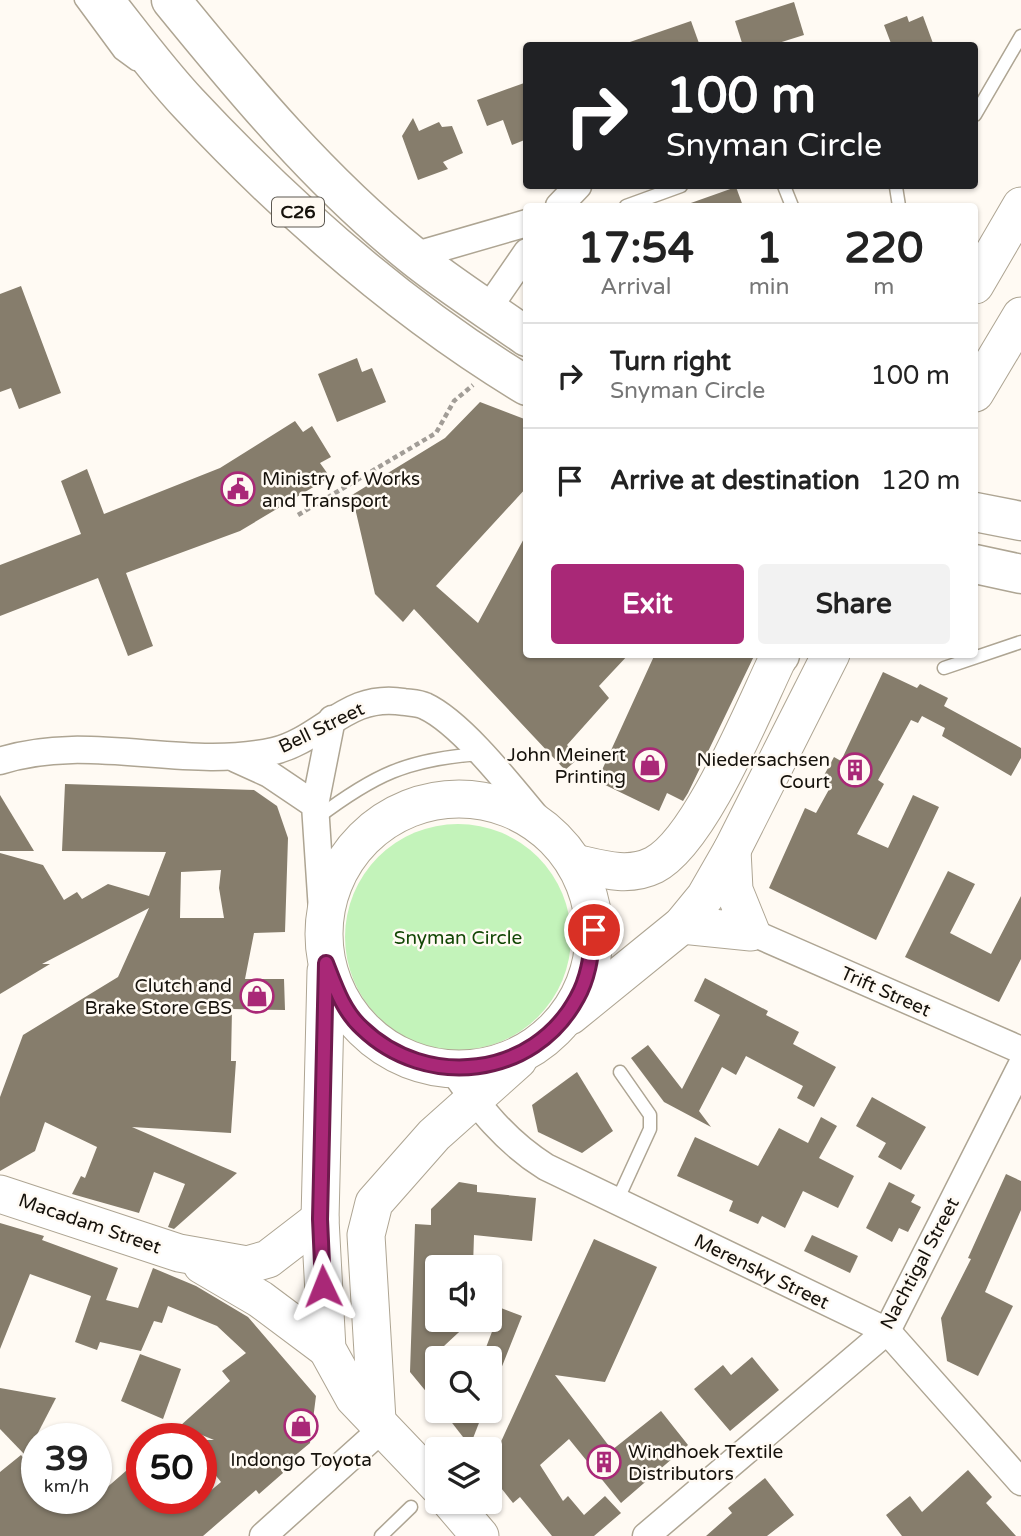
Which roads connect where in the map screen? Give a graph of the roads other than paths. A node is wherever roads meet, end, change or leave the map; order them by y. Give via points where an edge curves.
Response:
1 (81, 0) edge
2 (104, 0) edge
3 (171, 0) edge
4 (1021, 36) edge
5 (186, 102) junction
6 (978, 110) edge
7 (575, 189) edge
8 (673, 189) edge
9 (562, 203) edge
10 (634, 203) edge
11 (1021, 206) edge
12 (523, 224) edge
13 (413, 256) junction
14 (523, 258) edge
15 (978, 280) edge
16 (488, 310) junction
17 (1021, 316) edge
18 (523, 334) edge
19 (523, 383) edge
20 (978, 388) edge
21 (978, 513) edge
22 (1021, 521) edge
23 (978, 565) edge
24 (1021, 574) edge
25 (1021, 642) edge
26 (978, 657) edge
27 (778, 658) edge
28 (829, 658) edge
29 (974, 658) edge
30 (944, 668) dead end
31 (332, 719) junction
32 (480, 754) junction
33 (236, 759) junction
34 (0, 761) edge
35 (316, 812) junction
36 (547, 830) junction
37 (732, 850) junction
38 (575, 863) junction
39 (682, 925) junction
40 (323, 926) junction
41 (751, 932) junction
42 (326, 963) junction
43 (545, 1036) junction
44 (1021, 1050) edge
45 (1021, 1066) edge
46 (452, 1069) junction
47 (620, 1072) dead end
48 (473, 1099) junction
49 (0, 1194) edge
50 (617, 1201) junction
51 (320, 1219) junction
52 (179, 1253) junction
53 (887, 1331) junction
54 (327, 1349) junction
55 (380, 1424) junction
56 (1021, 1482) edge
57 (424, 1497) edge
58 (461, 1514) edge
59 (263, 1536) edge
60 (381, 1536) edge
61 (480, 1536) edge
62 (646, 1536) edge

1 - 5 lane via 120,53
2 - 5 main road, C26
3 - 13 main road, C26 via 304,155
4 - 6 lane
5 - 19 main road, C26 via 281,197 367,272
7 - 9 street
8 - 10 lane
11 - 15 main road
12 - 13 street
13 - 16 main road, C26
14 - 16 street
16 - 18 main road, C26
17 - 20 main road
21 - 22 main road
23 - 24 main road
25 - 26 lane
27 - 38 main road via 704,810 680,844 654,865 620,873
28 - 37 main road
29 - 30 lane
31 - 32 street, Bell Street via 355,706 385,698 424,705
31 - 33 street, Bell Street via 291,744
31 - 35 street
32 - 35 lane via 410,763
32 - 36 street, Bell Street
33 - 34 street, Bell Street via 47,750
33 - 35 street via 270,774
35 - 40 street
36 - 38 main road
36 - 40 main road via 511,808 469,798 427,802 387,818 355,847 333,884
37 - 39 main road via 705,897
37 - 41 main road via 734,890
38 - 43 main road via 589,895 594,930 590,965 577,998
39 - 41 main road
39 - 43 main road
40 - 42 main road
41 - 44 street, Trift Street
42 - 46 main road via 339,998 360,1027 390,1051 424,1065
42 - 51 main road
43 - 46 main road via 509,1059
43 - 48 main road
45 - 53 street, Nachtigal Street
46 - 48 street, Merensky Street
47 - 50 lane via 650,1115 650,1129
48 - 50 street, Merensky Street via 519,1150
48 - 55 main road via 433,1135 373,1203 366,1235
49 - 52 main road, Macadam Street
50 - 53 street, Merensky Street
51 - 52 main road via 268,1259 247,1265
51 - 54 main road
52 - 54 main road via 260,1299
53 - 56 street, Merensky Street
53 - 62 street, Nachtigal Street
54 - 55 main road via 354,1398
55 - 57 main road
55 - 59 street
57 - 60 lane
58 - 61 main road

